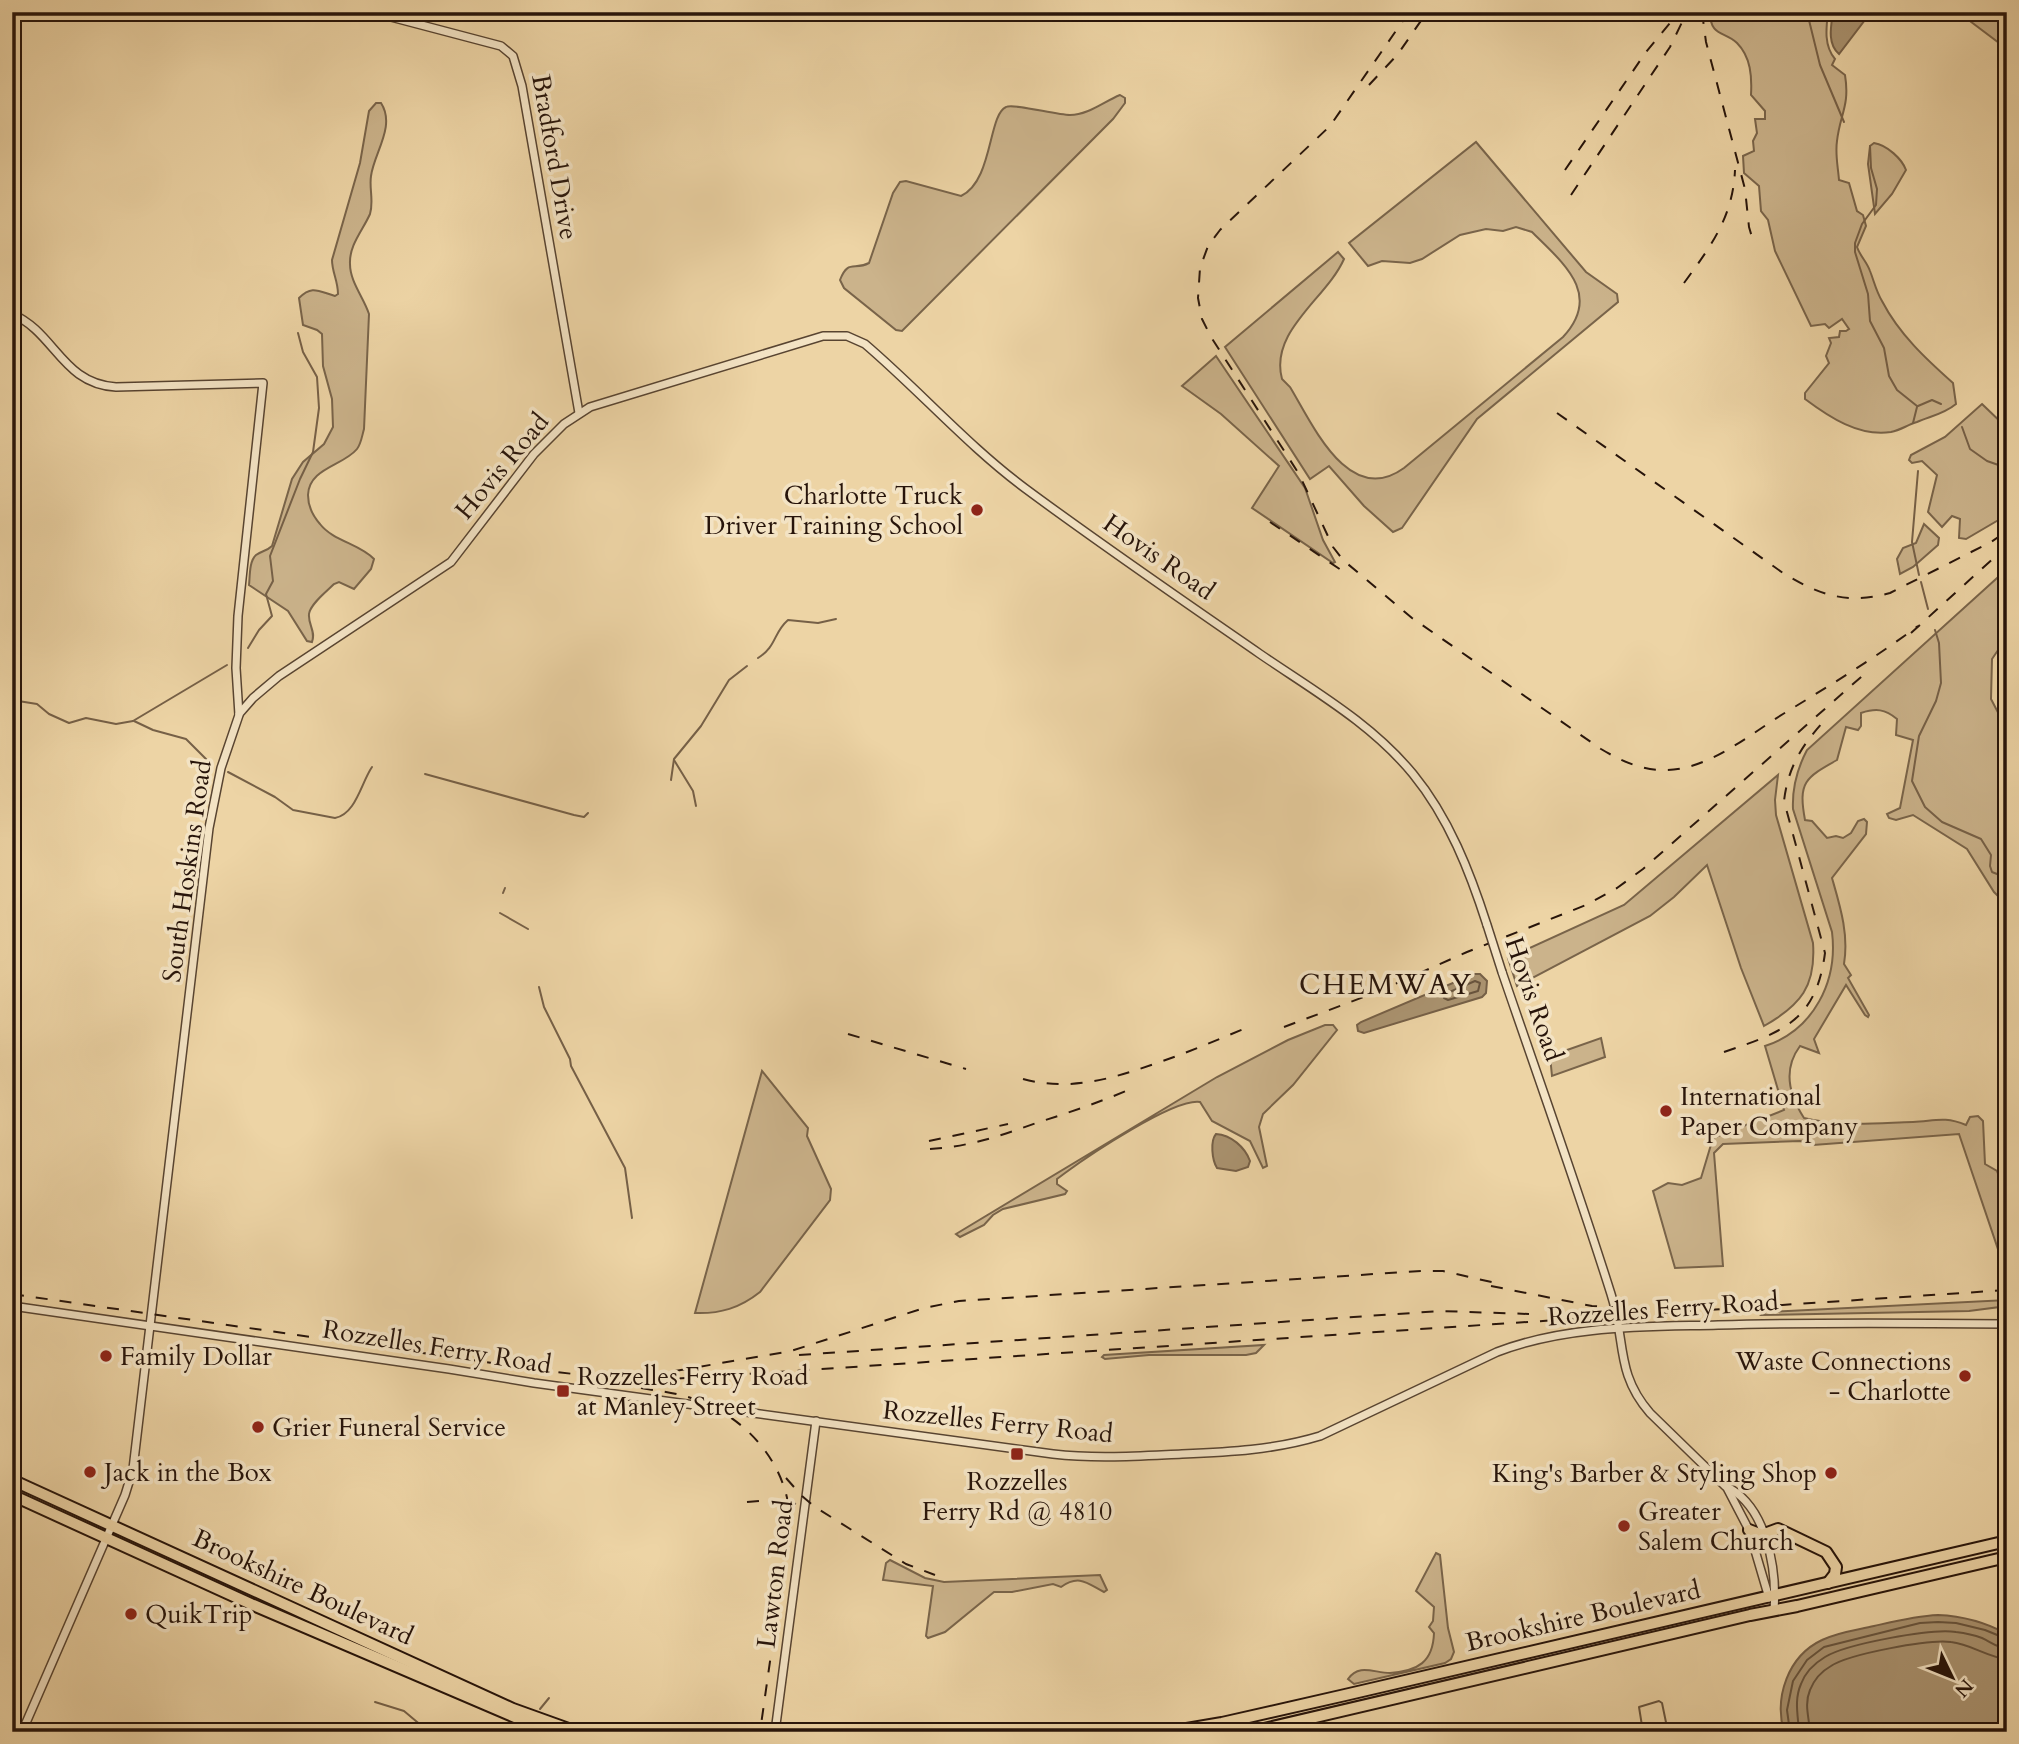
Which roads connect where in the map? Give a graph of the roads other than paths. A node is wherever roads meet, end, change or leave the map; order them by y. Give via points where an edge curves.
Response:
1 (372, 12) edge
2 (12, 314) edge
3 (579, 413) junction
4 (239, 715) junction
5 (12, 1306) edge
6 (2007, 1324) edge
7 (151, 1325) junction
8 (1619, 1329) junction
9 (816, 1422) junction
10 (12, 1480) edge
11 (1725, 1486) junction
12 (12, 1495) edge
13 (112, 1524) junction
14 (1749, 1530) junction
15 (1763, 1534) junction
16 (106, 1538) junction
17 (2007, 1541) edge
18 (2007, 1558) edge
19 (1828, 1583) junction
20 (1772, 1597) junction
21 (1773, 1610) junction
22 (1223, 1727) edge
23 (22, 1732) edge
24 (550, 1732) edge
25 (577, 1732) edge
26 (775, 1732) edge
27 (1169, 1732) edge
28 (1251, 1732) edge

1 - 3 street, Bradford Drive via 501,46 513,56
2 - 4 street, South Hoskins Road via 27,322 71,369 99,385 263,383 237,616
3 - 4 street, Hovis Road via 526,463 450,562 279,676
3 - 8 street, Hovis Road, bridge via 823,336 843,335 860,341 1024,487 1380,739 1414,775 1458,849 1605,1276
4 - 7 street, South Hoskins Road via 220,768 209,828
5 - 7 street, Rozzelles Ferry Road
6 - 8 street, Rozzelles Ferry Road via 1786,1322
7 - 9 street, Rozzelles Ferry Road
7 - 13 street, South Hoskins Road via 133,1469
8 - 9 street, Rozzelles Ferry Road via 1528,1341 1320,1437 1256,1450 1079,1457
8 - 11 street, Hovis Road via 1626,1372 1642,1404
9 - 26 street, Lawton Road
10 - 13 highway, Brookshire Boulevard
11 - 14 street, Hovis Road
11 - 15 street, Hovis Road via 1747,1505
12 - 16 highway, Brookshire Boulevard
13 - 16 street, South Hoskins Road
13 - 25 highway, Brookshire Boulevard via 502,1704
14 - 15 highway
14 - 20 street, Hovis Road
15 - 19 highway via 1778,1529 1826,1552 1836,1567
15 - 20 street, Hovis Road via 1773,1569
16 - 23 street, South Hoskins Road
16 - 24 highway, Brookshire Boulevard
17 - 19 highway, Brookshire Boulevard
18 - 21 highway, Brookshire Boulevard
19 - 20 highway, Brookshire Boulevard
20 - 21 street, Hovis Road
20 - 22 highway, Brookshire Boulevard
21 - 28 highway, Brookshire Boulevard
22 - 27 highway, Brookshire Boulevard

